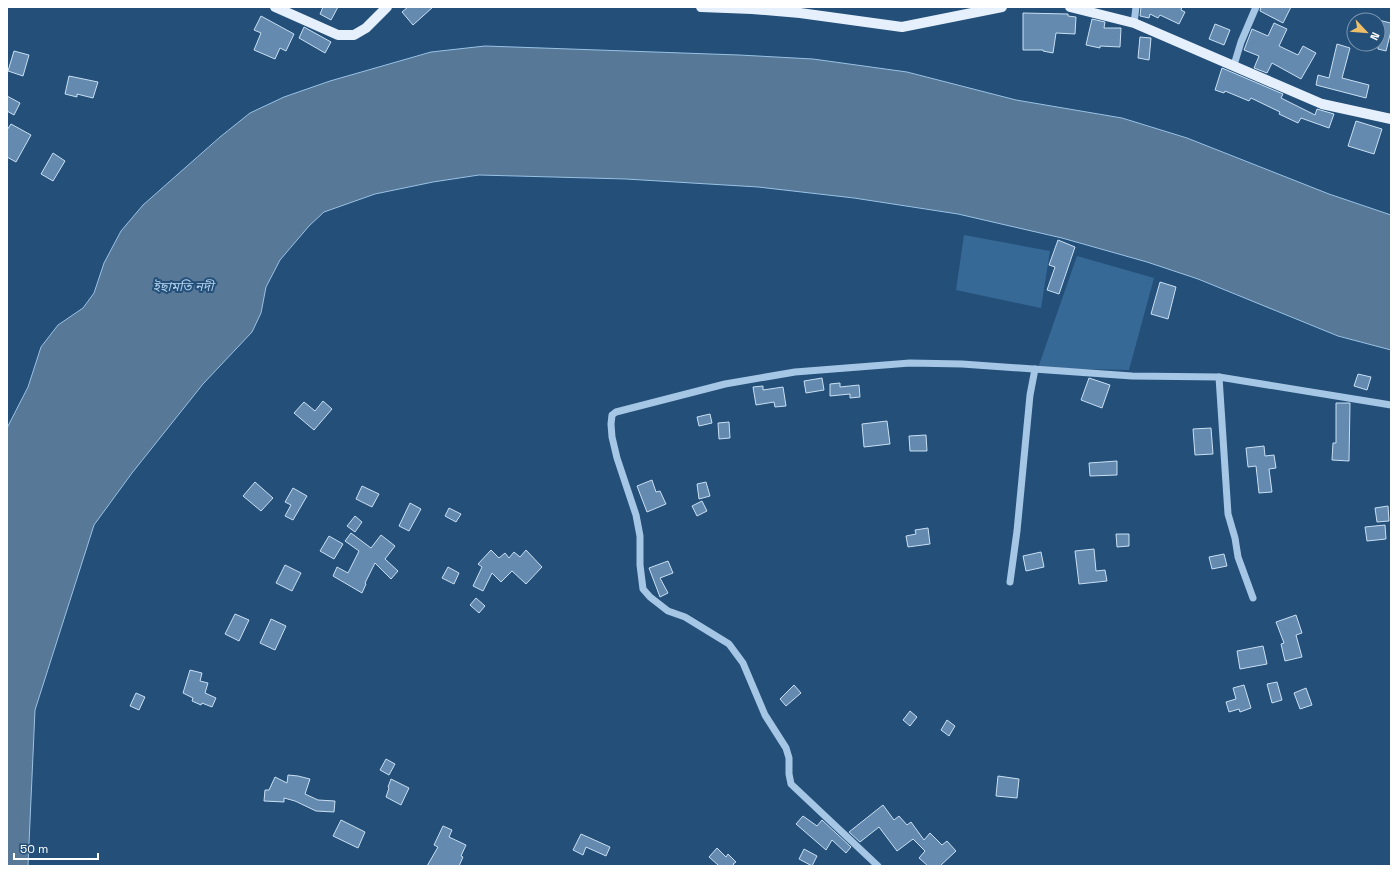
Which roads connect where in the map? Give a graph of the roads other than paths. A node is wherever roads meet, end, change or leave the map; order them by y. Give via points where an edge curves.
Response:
1 (275, 7) edge
2 (386, 7) edge
3 (700, 7) edge
4 (1002, 7) edge
5 (1070, 7) edge
6 (1136, 7) edge
7 (1256, 7) edge
8 (1098, 11) edge
9 (1134, 22) junction
10 (1234, 65) junction
11 (1391, 119) edge
12 (1036, 369) junction
13 (1219, 377) junction
14 (1391, 406) edge
15 (1010, 582) dead end
16 (1253, 598) dead end
17 (878, 866) edge

1 - 2 main road via 338,35 354,35 366,28
3 - 4 main road via 800,13 902,27
5 - 8 main road
6 - 9 street
7 - 10 street
8 - 9 main road
9 - 10 main road
10 - 11 main road via 1322,104
12 - 13 street via 1132,376
12 - 15 street via 1030,395
12 - 17 street via 910,363 795,372 725,384 612,415 612,437 640,536 643,588 668,611 685,617 729,644 743,663 765,714 786,748 791,784
13 - 14 street
13 - 16 street via 1228,514 1238,557

